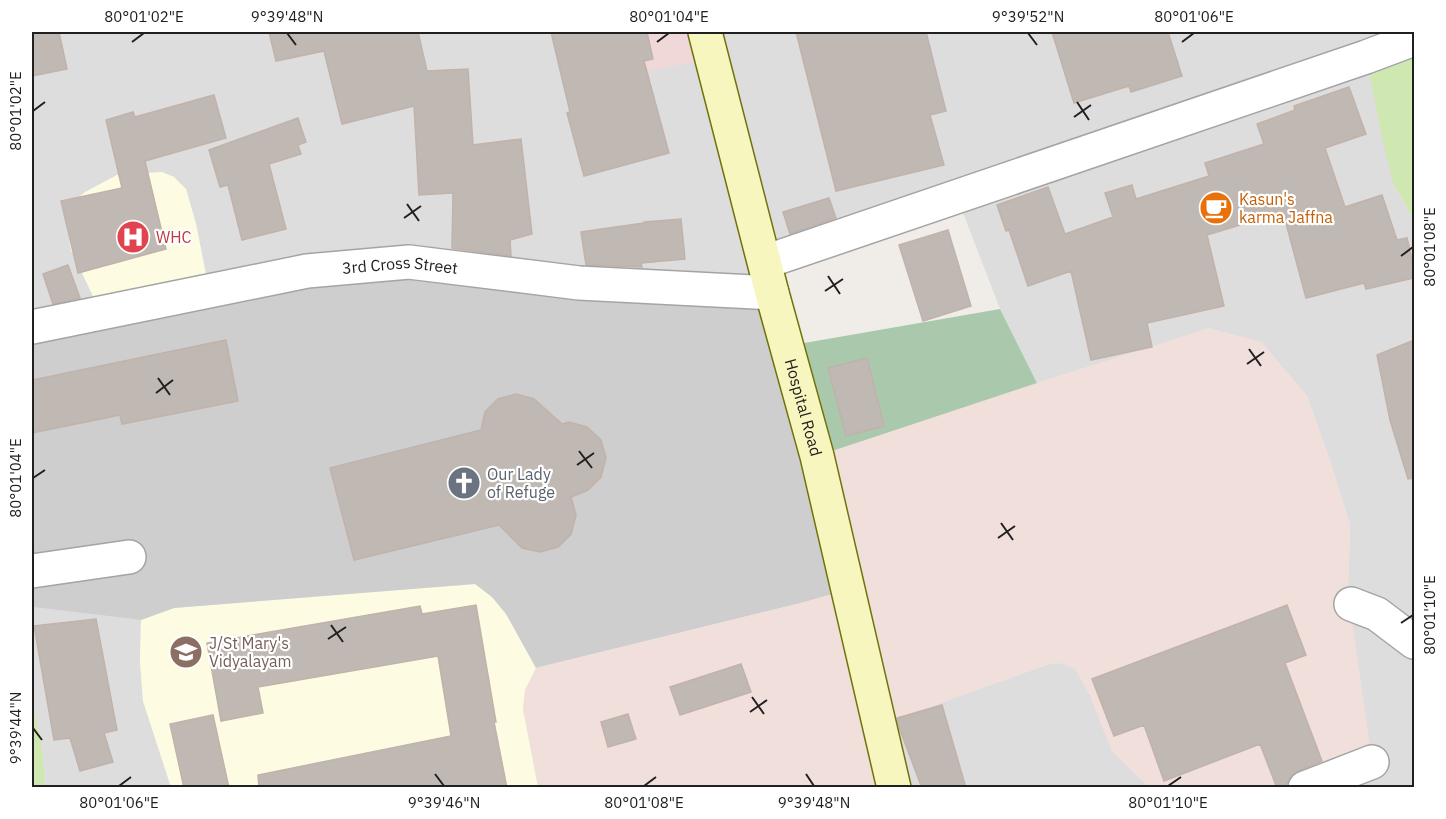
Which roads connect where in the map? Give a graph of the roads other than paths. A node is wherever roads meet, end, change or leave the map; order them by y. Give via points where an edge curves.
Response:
1 (705, 32) edge
2 (1414, 39) edge
3 (768, 278) junction
4 (32, 327) edge
5 (129, 557) dead end
6 (32, 571) edge
7 (1351, 604) dead end
8 (1414, 642) edge
9 (1372, 762) dead end
10 (894, 788) edge
11 (1305, 788) edge

1 - 3 street, Hospital Road
2 - 3 street
3 - 4 street, 3rd Cross Street via 579,283 409,262 307,271
3 - 10 street, Hospital Road via 817,456
5 - 6 street
7 - 8 street via 1377,614
9 - 11 street

